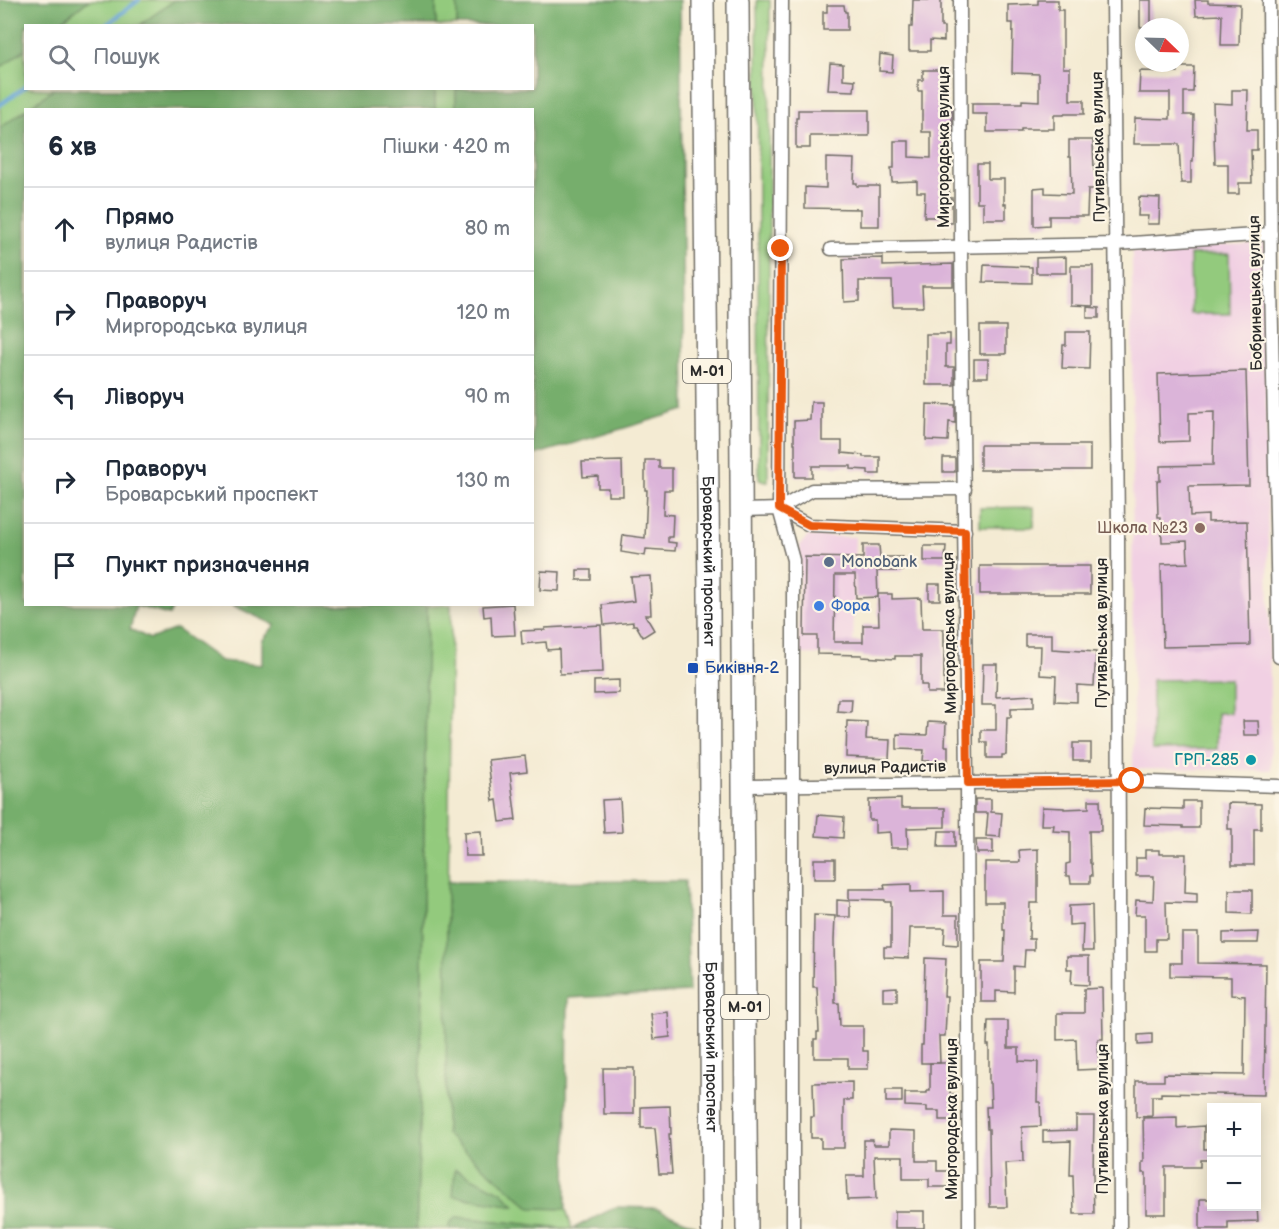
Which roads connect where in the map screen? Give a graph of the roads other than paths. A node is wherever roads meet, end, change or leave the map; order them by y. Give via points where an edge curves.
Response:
1 (703, 0) edge
2 (738, 0) edge
3 (782, 0) edge
4 (960, 0) edge
5 (1113, 0) edge
6 (1269, 0) edge
7 (1271, 234) junction
8 (1116, 244) junction
9 (961, 246) junction
10 (831, 249) dead end
11 (965, 489) junction
12 (779, 509) junction
13 (741, 510) junction
14 (965, 531) junction
15 (1279, 657) edge
16 (1119, 781) junction
17 (968, 783) junction
18 (743, 786) junction
19 (794, 786) junction
20 (1279, 786) edge
21 (712, 1229) edge
22 (747, 1229) edge
23 (793, 1229) edge
24 (969, 1229) edge
25 (1120, 1229) edge

1 - 21 highway, Броварський проспект / М-01
2 - 13 highway, Броварський проспект / М-01
3 - 12 street
4 - 9 street, Миргородська вулиця
5 - 8 street, Путивльська вулиця
6 - 7 street, Бобринецька вулиця
7 - 8 street
7 - 15 street, Бобринецька вулиця
8 - 9 street
8 - 16 street, Путивльська вулиця
9 - 10 street
9 - 11 street, Миргородська вулиця
11 - 12 street via 812,490
11 - 14 street, Миргородська вулиця
12 - 13 street, Броварський проспект
12 - 14 street via 809,525
12 - 19 street via 793,560
13 - 18 highway, Броварський проспект / М-01
14 - 17 street, Миргородська вулиця
16 - 17 street, вулиця Радистів
16 - 20 street, вулиця Радистів
16 - 25 street, Путивльська вулиця
17 - 19 street, вулиця Радистів
17 - 24 street, Миргородська вулиця
18 - 19 street, вулиця Радистів
18 - 22 highway, Броварський проспект / М-01
19 - 23 street

